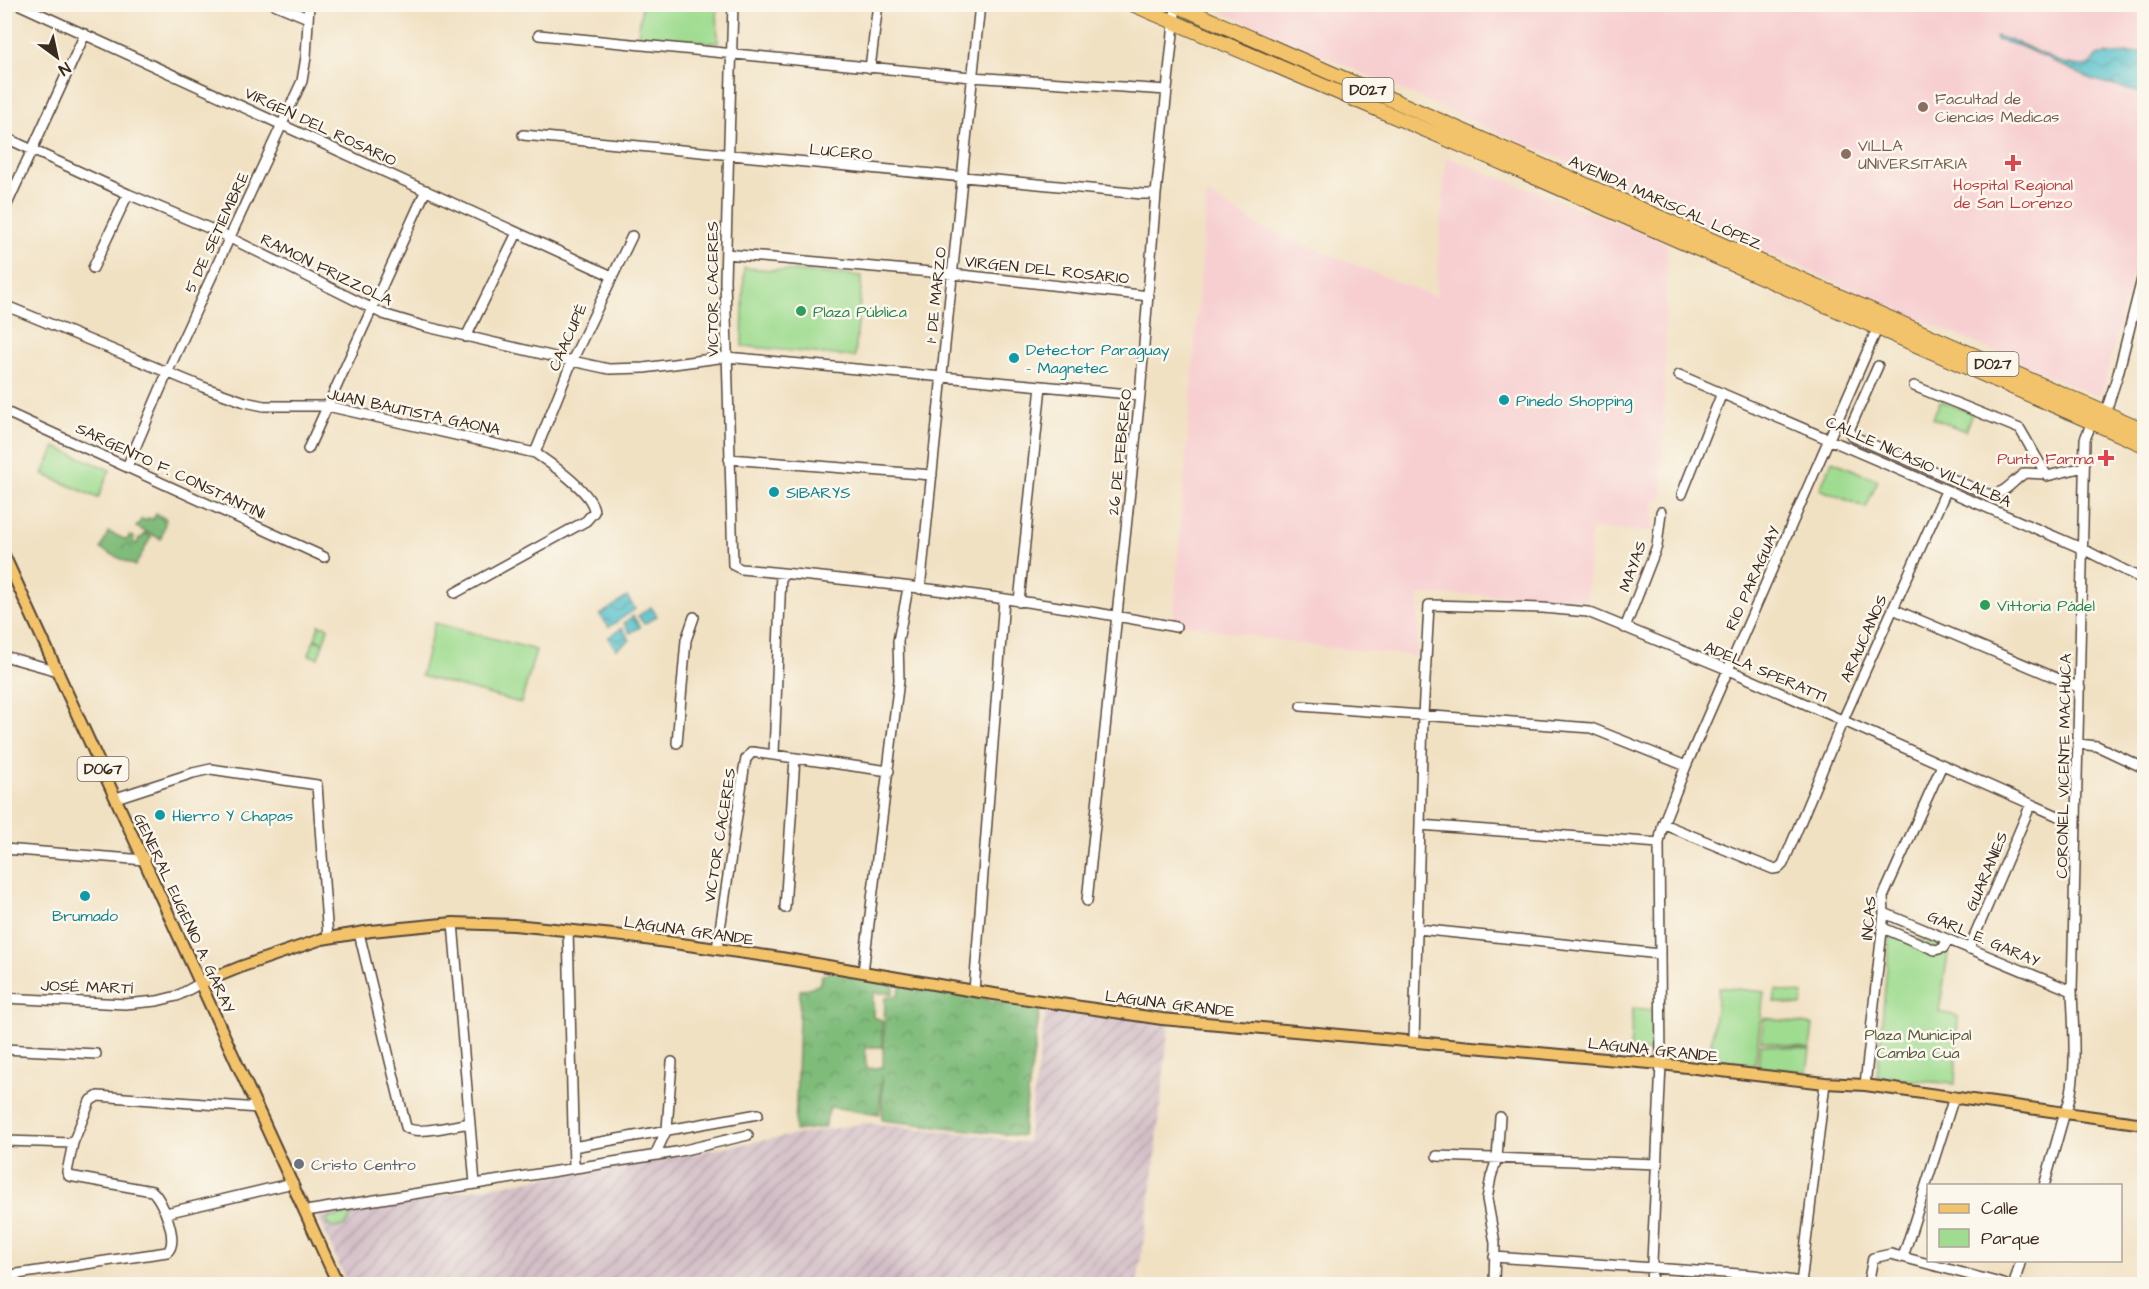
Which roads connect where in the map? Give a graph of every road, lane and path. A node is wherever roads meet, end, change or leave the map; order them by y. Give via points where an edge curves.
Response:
1 (18, 4) edge
2 (274, 4) edge
3 (309, 4) edge
4 (733, 4) edge
5 (878, 4) edge
6 (980, 4) edge
7 (1132, 4) edge
8 (1175, 5) edge
9 (308, 18) junction
10 (1173, 24) junction
11 (85, 34) junction
12 (539, 35) dead end
13 (731, 52) junction
14 (870, 68) junction
15 (971, 77) junction
16 (1167, 90) junction
17 (282, 125) junction
18 (523, 135) dead end
19 (4, 137) edge
20 (32, 150) junction
21 (729, 155) junction
22 (1513, 168) junction
23 (963, 177) junction
24 (426, 190) junction
25 (1554, 190) dead end
26 (128, 194) junction
27 (1156, 194) junction
28 (4, 210) edge
29 (517, 233) junction
30 (632, 236) dead end
31 (230, 239) junction
32 (726, 254) junction
33 (93, 268) dead end
34 (2145, 271) edge
35 (953, 274) junction
36 (612, 276) junction
37 (1149, 296) junction
38 (4, 305) edge
39 (371, 309) junction
40 (1878, 327) junction
41 (465, 337) junction
42 (726, 357) junction
43 (572, 362) junction
44 (1878, 366) dead end
45 (168, 371) junction
46 (1679, 375) dead end
47 (942, 377) junction
48 (1041, 386) junction
49 (1914, 386) dead end
50 (1722, 393) junction
51 (1140, 395) junction
52 (327, 406) junction
53 (4, 411) edge
54 (2103, 411) junction
55 (2092, 422) junction
56 (2145, 430) edge
57 (1830, 438) junction
58 (2145, 445) edge
59 (308, 449) dead end
60 (535, 453) junction
61 (729, 459) junction
62 (127, 467) junction
63 (2084, 467) junction
64 (2044, 474) junction
65 (932, 475) junction
66 (1946, 491) junction
67 (1682, 494) dead end
68 (1661, 512) dead end
69 (2081, 548) junction
70 (4, 555) edge
71 (324, 557) dead end
72 (780, 573) junction
73 (2145, 580) edge
74 (908, 588) junction
75 (920, 589) junction
76 (455, 593) dead end
77 (1004, 600) junction
78 (1019, 602) junction
79 (1893, 609) junction
80 (1117, 615) junction
81 (694, 617) dead end
82 (1176, 627) dead end
83 (1625, 628) junction
84 (4, 656) edge
85 (1729, 670) junction
86 (58, 671) junction
87 (2080, 688) junction
88 (1301, 706) dead end
89 (1423, 716) junction
90 (1843, 720) junction
91 (677, 743) dead end
92 (2078, 744) junction
93 (774, 754) junction
94 (795, 758) junction
95 (1942, 765) junction
96 (1686, 766) junction
97 (2145, 768) edge
98 (889, 771) junction
99 (116, 798) junction
100 (2031, 804) junction
101 (1663, 824) junction
102 (2076, 824) junction
103 (1420, 825) junction
104 (1659, 843) junction
105 (4, 849) edge
106 (144, 860) junction
107 (1087, 901) dead end
108 (785, 908) dead end
109 (1884, 913) junction
110 (453, 923) junction
111 (1883, 928) junction
112 (1418, 929) junction
113 (568, 930) junction
114 (359, 933) junction
115 (328, 938) junction
116 (1948, 940) junction
117 (717, 949) junction
118 (1969, 949) junction
119 (1660, 954) junction
120 (863, 972) junction
121 (201, 983) junction
122 (974, 991) junction
123 (2072, 991) junction
124 (4, 998) edge
125 (1414, 1041) junction
126 (4, 1049) edge
127 (96, 1054) dead end
128 (672, 1062) dead end
129 (1661, 1064) junction
130 (1825, 1083) junction
131 (1865, 1085) junction
132 (1954, 1097) junction
133 (258, 1108) junction
134 (2065, 1112) junction
135 (758, 1114) dead end
136 (1500, 1117) dead end
137 (470, 1123) junction
138 (2145, 1124) edge
139 (667, 1129) junction
140 (748, 1135) dead end
141 (4, 1141) edge
142 (73, 1143) junction
143 (573, 1147) junction
144 (655, 1155) junction
145 (1437, 1155) dead end
146 (1497, 1158) junction
147 (1658, 1164) junction
148 (574, 1167) junction
149 (293, 1183) junction
150 (474, 1184) junction
151 (2043, 1184) edge
152 (306, 1211) junction
153 (166, 1213) junction
154 (1494, 1257) junction
155 (1903, 1257) junction
156 (2020, 1262) edge
157 (1651, 1267) junction
158 (24, 1274) junction
159 (4, 1276) edge
160 (1801, 1283) edge
161 (25, 1284) edge
162 (338, 1284) edge
163 (1494, 1284) edge
164 (1650, 1284) edge
165 (1868, 1284) edge
166 (2004, 1284) edge
167 (2014, 1284) edge

1 - 11 street, VIRGEN DEL ROSARIO
2 - 9 street
3 - 9 street, 5 DE SETIEMBRE
4 - 13 street, VICTOR CACERES
5 - 14 street
6 - 15 street, 1° DE MARZO
7 - 10 highway, D027
8 - 10 street, 26 DE FEBRERO
8 - 54 highway, AVENIDA MARISCAL LÓPEZ / D027
9 - 17 street, 5 DE SETIEMBRE via 302,81
10 - 16 street, 26 DE FEBRERO
10 - 22 highway, D027
11 - 17 street, VIRGEN DEL ROSARIO
11 - 20 street
12 - 13 street
13 - 14 street
13 - 21 street, VICTOR CACERES
14 - 15 street
15 - 16 street
15 - 23 street, 1° DE MARZO
16 - 27 street, 26 DE FEBRERO
17 - 24 street, VIRGEN DEL ROSARIO
17 - 31 street, 5 DE SETIEMBRE
18 - 21 street, LUCERO
19 - 20 street, RAMON FRIZZOLA
20 - 26 street, RAMON FRIZZOLA
20 - 28 street
21 - 23 street, LUCERO
21 - 32 street, VICTOR CACERES
22 - 25 highway
22 - 40 highway, D027
23 - 27 street, LUCERO
23 - 35 street, 1° DE MARZO
24 - 29 street, VIRGEN DEL ROSARIO
24 - 39 street
26 - 31 street, RAMON FRIZZOLA
26 - 33 street
27 - 37 street, 26 DE FEBRERO
29 - 36 street, VIRGEN DEL ROSARIO
29 - 41 street
30 - 36 street, CAACUPÉ
31 - 39 street, RAMON FRIZZOLA
31 - 45 street, 5 DE SETIEMBRE
32 - 35 street, VIRGEN DEL ROSARIO
32 - 42 street, VICTOR CACERES
34 - 54 street via 2118,374
35 - 37 street, VIRGEN DEL ROSARIO
35 - 47 street, 1° DE MARZO
36 - 43 street, CAACUPÉ
37 - 51 street, 26 DE FEBRERO
38 - 45 street, JUAN BAUTISTA GAONA
39 - 41 street, RAMON FRIZZOLA
39 - 52 street
40 - 55 highway, D027
40 - 57 street, RÍO PARAGUAY
41 - 43 street, RAMON FRIZZOLA
42 - 43 street, RAMON FRIZZOLA via 644,368 609,369
42 - 47 street, RAMON FRIZZOLA
42 - 61 street, VICTOR CACERES
43 - 60 street, CAACUPÉ
44 - 64 street via 1850,428 1852,436 1988,494 2003,491 2025,473
45 - 52 street, JUAN BAUTISTA GAONA via 255,405
45 - 62 street, 5 DE SETIEMBRE
46 - 50 street, CALLE NICASIO VILLALBA
47 - 48 street, RAMON FRIZZOLA
47 - 65 street, 1° DE MARZO
48 - 51 street, RAMON FRIZZOLA
48 - 78 street
49 - 64 street via 2020,429
50 - 57 street, CALLE NICASIO VILLALBA
50 - 67 street
51 - 80 street, 26 DE FEBRERO
52 - 59 street
52 - 60 street, JUAN BAUTISTA GAONA
53 - 62 street, SARGENTO F. CONSTANTINI
54 - 55 street
54 - 56 highway, AVENIDA MARISCAL LÓPEZ / D027
55 - 58 highway, D027
55 - 63 street, CORONEL VICENTE MACHUCA via 2085,439
57 - 66 street, CALLE NICASIO VILLALBA
57 - 85 street, RÍO PARAGUAY
60 - 76 street, JUAN BAUTISTA GAONA via 588,497 594,512 577,527
61 - 65 street
61 - 72 street, VICTOR CACERES via 733,565
62 - 71 street, SARGENTO F. CONSTANTINI
63 - 64 street via 2049,477
63 - 69 street, CORONEL VICENTE MACHUCA
65 - 75 street, 1° DE MARZO
66 - 69 street, CALLE NICASIO VILLALBA
66 - 79 street, ARAUCANOS
68 - 83 street, MAYAS via 1658,546
69 - 73 street, CALLE NICASIO VILLALBA
69 - 87 street, CORONEL VICENTE MACHUCA
70 - 86 main road, GENERAL EUGENIO A. GARAY / D067
72 - 74 street
72 - 93 street
74 - 75 street
74 - 98 street via 898,641 899,680
75 - 77 street
77 - 78 street
77 - 122 street
78 - 80 street
79 - 87 street
79 - 90 street, ARAUCANOS
80 - 82 street
80 - 107 street, 26 DE FEBRERO
81 - 91 street via 686,640
83 - 85 street, ADELA SPERATTI
83 - 89 street, ADELA SPERATTI via 1588,612 1429,605
84 - 86 street
85 - 90 street, ADELA SPERATTI
85 - 96 street, RÍO PARAGUAY
86 - 99 main road, GENERAL EUGENIO A. GARAY / D067
87 - 92 street, CORONEL VICENTE MACHUCA
88 - 89 street
89 - 96 street via 1591,728
89 - 103 street
90 - 95 street, ADELA SPERATTI
90 - 101 street, ARAUCANOS via 1779,868 1773,869
92 - 97 street via 2097,746
92 - 102 street, CORONEL VICENTE MACHUCA
93 - 94 street
93 - 117 street, VICTOR CACERES via 752,752 746,759
94 - 98 street
94 - 108 street
95 - 100 street, ADELA SPERATTI
95 - 109 street, INCAS via 1883,897
96 - 101 street, RÍO PARAGUAY
98 - 120 street
99 - 106 main road, GENERAL EUGENIO A. GARAY / D067
99 - 115 street via 211,770 317,784
100 - 102 street, ADELA SPERATTI
100 - 118 street, GUARANIES
101 - 104 street, RÍO PARAGUAY
102 - 123 street, CORONEL VICENTE MACHUCA
103 - 104 street
103 - 112 street
104 - 119 street, RÍO PARAGUAY
105 - 106 street
106 - 121 main road, GENERAL EUGENIO A. GARAY / D067
109 - 111 street, INCAS
109 - 116 street, GARL E. GARAY
110 - 113 main road, LAGUNA GRANDE
110 - 114 main road, LAGUNA GRANDE
110 - 137 street
111 - 116 street via 1935,950 1943,948
111 - 131 street, INCAS
112 - 119 street
112 - 125 street
113 - 117 main road, LAGUNA GRANDE
113 - 143 street
114 - 115 main road, LAGUNA GRANDE
114 - 137 street via 406,1126 413,1131
115 - 121 main road, LAGUNA GRANDE
116 - 118 street, GARL E. GARAY
117 - 120 main road, LAGUNA GRANDE
118 - 123 street, GARL E. GARAY
119 - 129 street, RÍO PARAGUAY
120 - 122 main road, LAGUNA GRANDE
121 - 124 street, JOSÉ MARTÍ via 177,996 125,1005
121 - 133 main road, GENERAL EUGENIO A. GARAY / D067
122 - 125 main road, LAGUNA GRANDE via 1162,1019
123 - 134 street, CORONEL VICENTE MACHUCA via 2073,1075 2071,1101
125 - 129 main road, LAGUNA GRANDE
126 - 127 street
128 - 139 street
129 - 130 main road, LAGUNA GRANDE
129 - 147 street, RÍO PARAGUAY
130 - 131 main road, LAGUNA GRANDE
130 - 160 street
131 - 132 main road, LAGUNA GRANDE
132 - 134 main road, LAGUNA GRANDE
132 - 155 street
133 - 142 street via 98,1096 90,1101
133 - 149 main road, GENERAL EUGENIO A. GARAY / D067
134 - 138 main road, LAGUNA GRANDE
134 - 151 street, CORONEL VICENTE MACHUCA
135 - 139 street
136 - 146 street
137 - 150 street
139 - 143 street
139 - 144 street
140 - 144 street
141 - 142 street
142 - 153 street via 69,1176 152,1191
143 - 148 street
144 - 148 street
145 - 146 street
146 - 147 street
146 - 154 street via 1487,1198
147 - 157 street, RÍO PARAGUAY
148 - 150 street
149 - 152 main road, GENERAL EUGENIO A. GARAY / D067
149 - 153 street
150 - 152 street
152 - 162 main road, GENERAL EUGENIO A. GARAY / D067
153 - 158 street via 173,1244 167,1252
154 - 157 street
154 - 163 street
155 - 165 street via 1891,1254 1873,1258
155 - 166 street
156 - 167 street
157 - 160 street via 1785,1278
157 - 164 street, RÍO PARAGUAY
158 - 159 street
158 - 161 street

